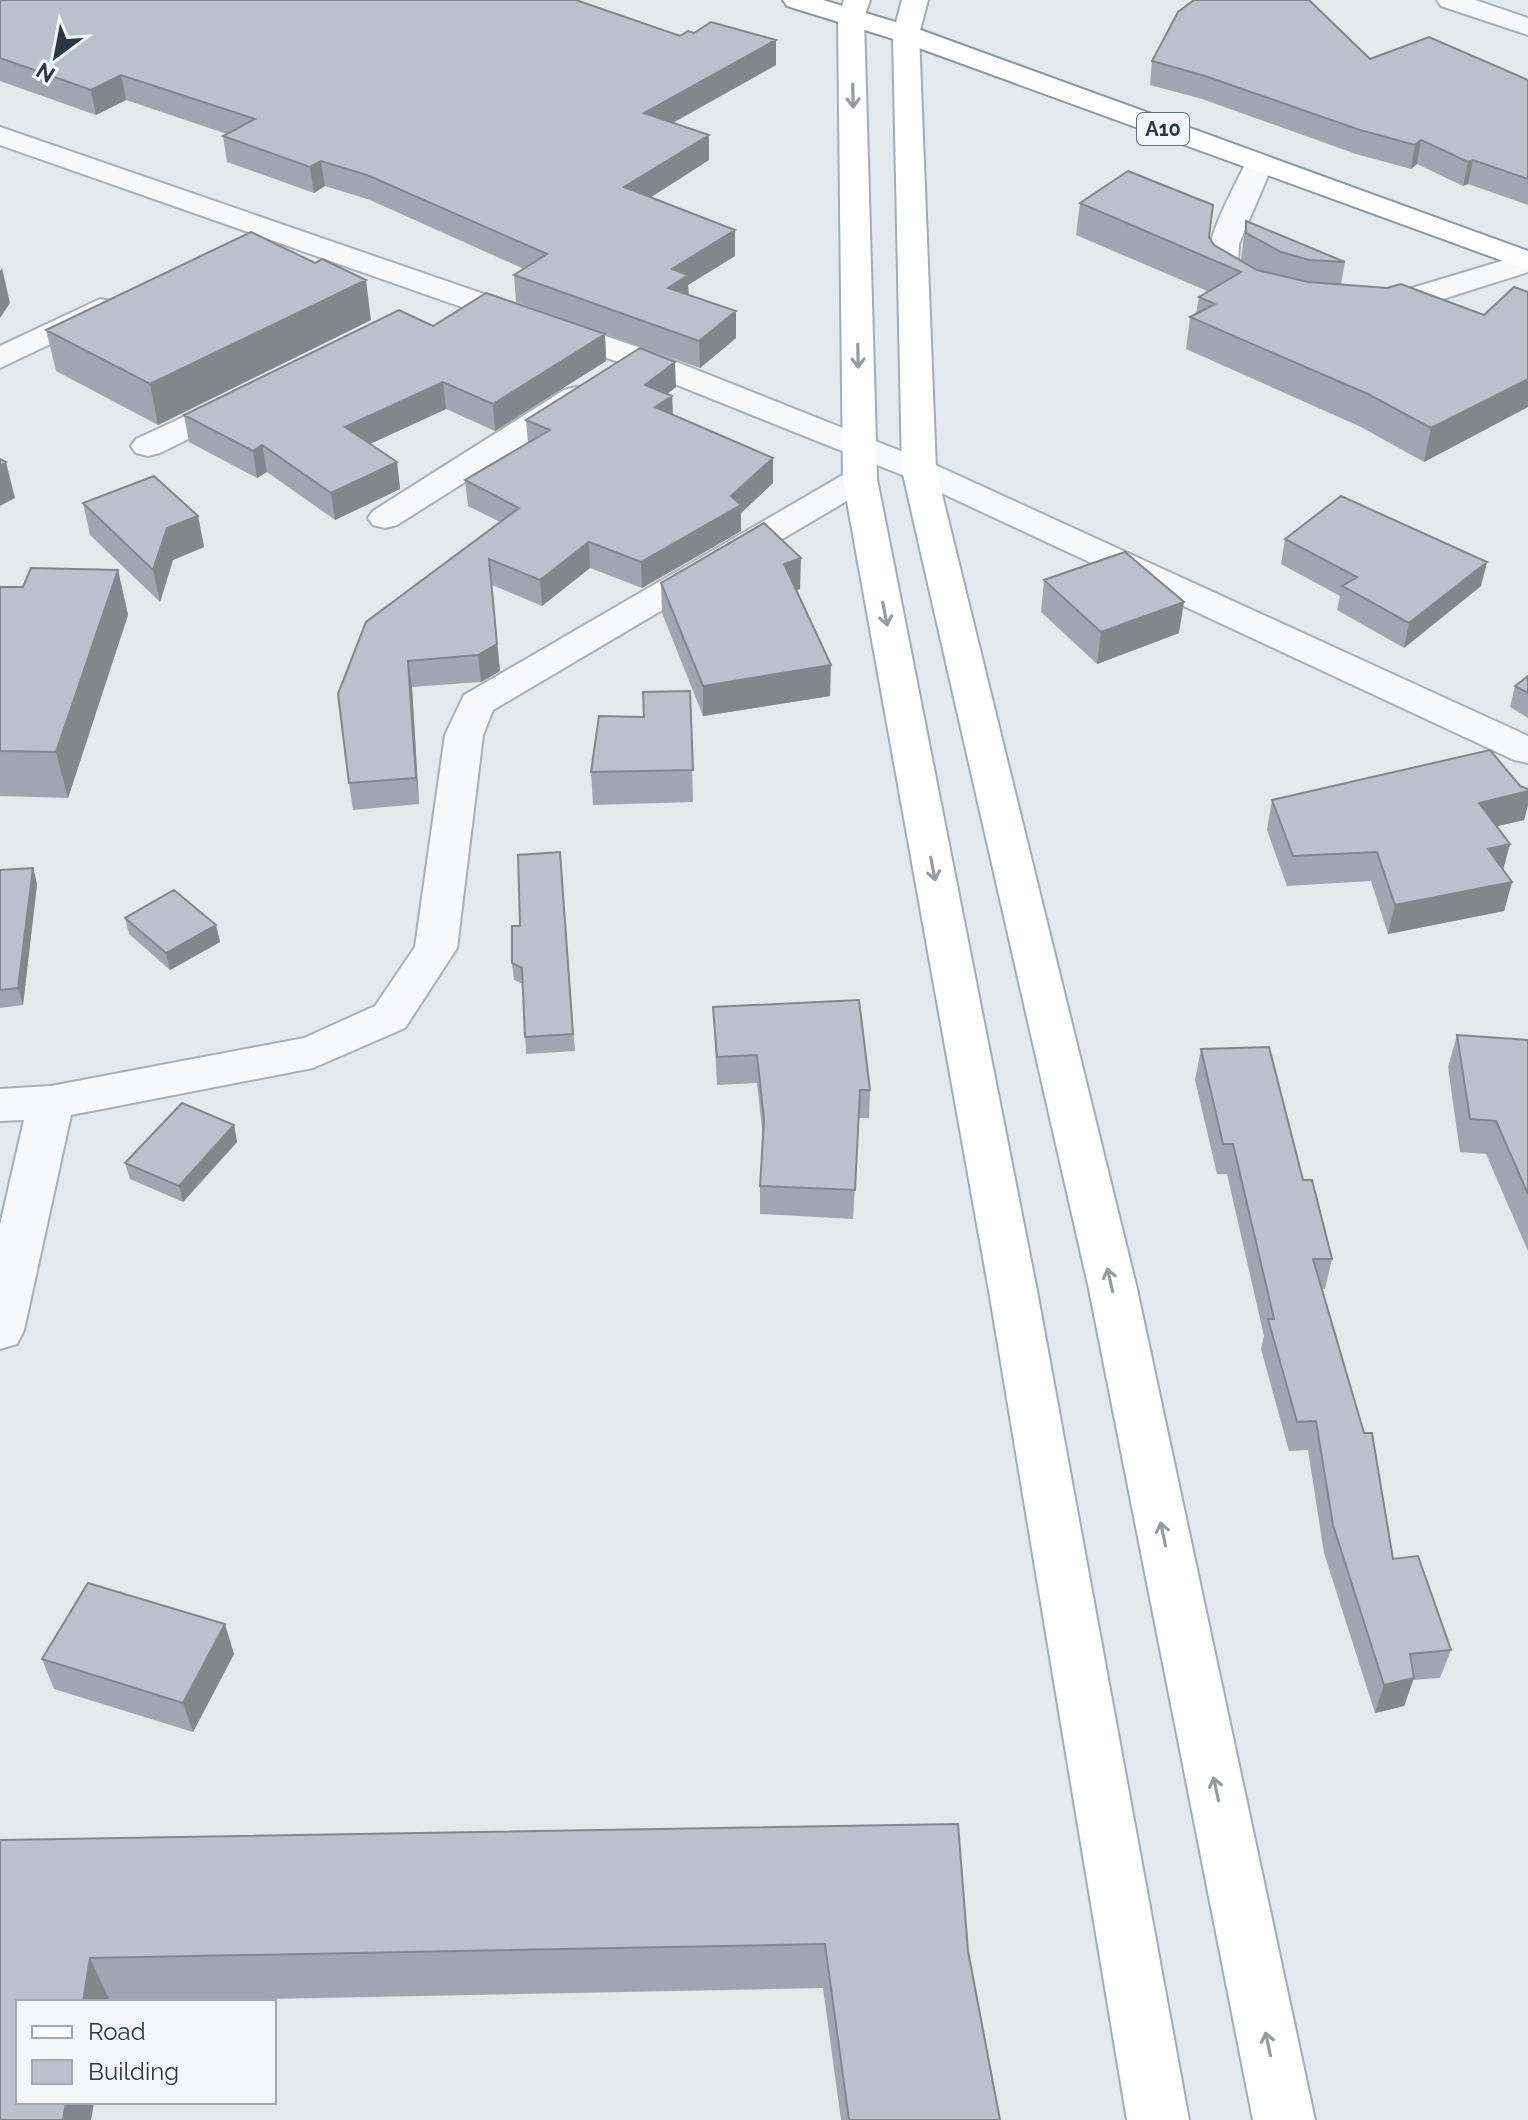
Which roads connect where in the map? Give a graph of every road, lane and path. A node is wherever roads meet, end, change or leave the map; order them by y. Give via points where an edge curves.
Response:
1 (796, 0) edge
2 (1450, 0) edge
3 (854, 9) edge
4 (910, 17) edge
5 (1528, 27) edge
6 (0, 135) edge
7 (1259, 164) junction
8 (262, 226) junction
9 (221, 247) edge
10 (1528, 261) edge
11 (456, 294) junction
12 (124, 296) edge
13 (1290, 298) edge
14 (1334, 304) edge
15 (414, 315) edge
16 (0, 358) edge
17 (638, 358) junction
18 (260, 390) edge
19 (148, 446) dead end
20 (860, 463) junction
21 (919, 470) junction
22 (385, 518) dead end
23 (1519, 767) edge
24 (51, 1102) junction
25 (0, 1105) edge
26 (0, 1330) edge
27 (1158, 2120) edge
28 (1284, 2120) edge

1 - 3 main road, A10
2 - 5 street
3 - 4 main road, A10
3 -> 20 main road
4 - 7 main road, A10
4 - 21 main road
6 - 8 street
7 - 10 main road, A10
7 - 13 street via 1224,244 1223,269 1264,292
8 - 9 street
8 - 11 street
10 - 14 street via 1381,308
11 - 15 street
11 - 17 street
12 - 16 street
17 - 20 street
17 - 22 street
18 - 19 street
20 - 21 street
20 - 24 street via 477,703 464,735 436,948 390,1017 313,1052
20 -> 27 main road via 1013,1291
21 - 23 street via 1454,718
28 -> 21 main road via 1113,1289
24 - 25 street
24 - 26 street

